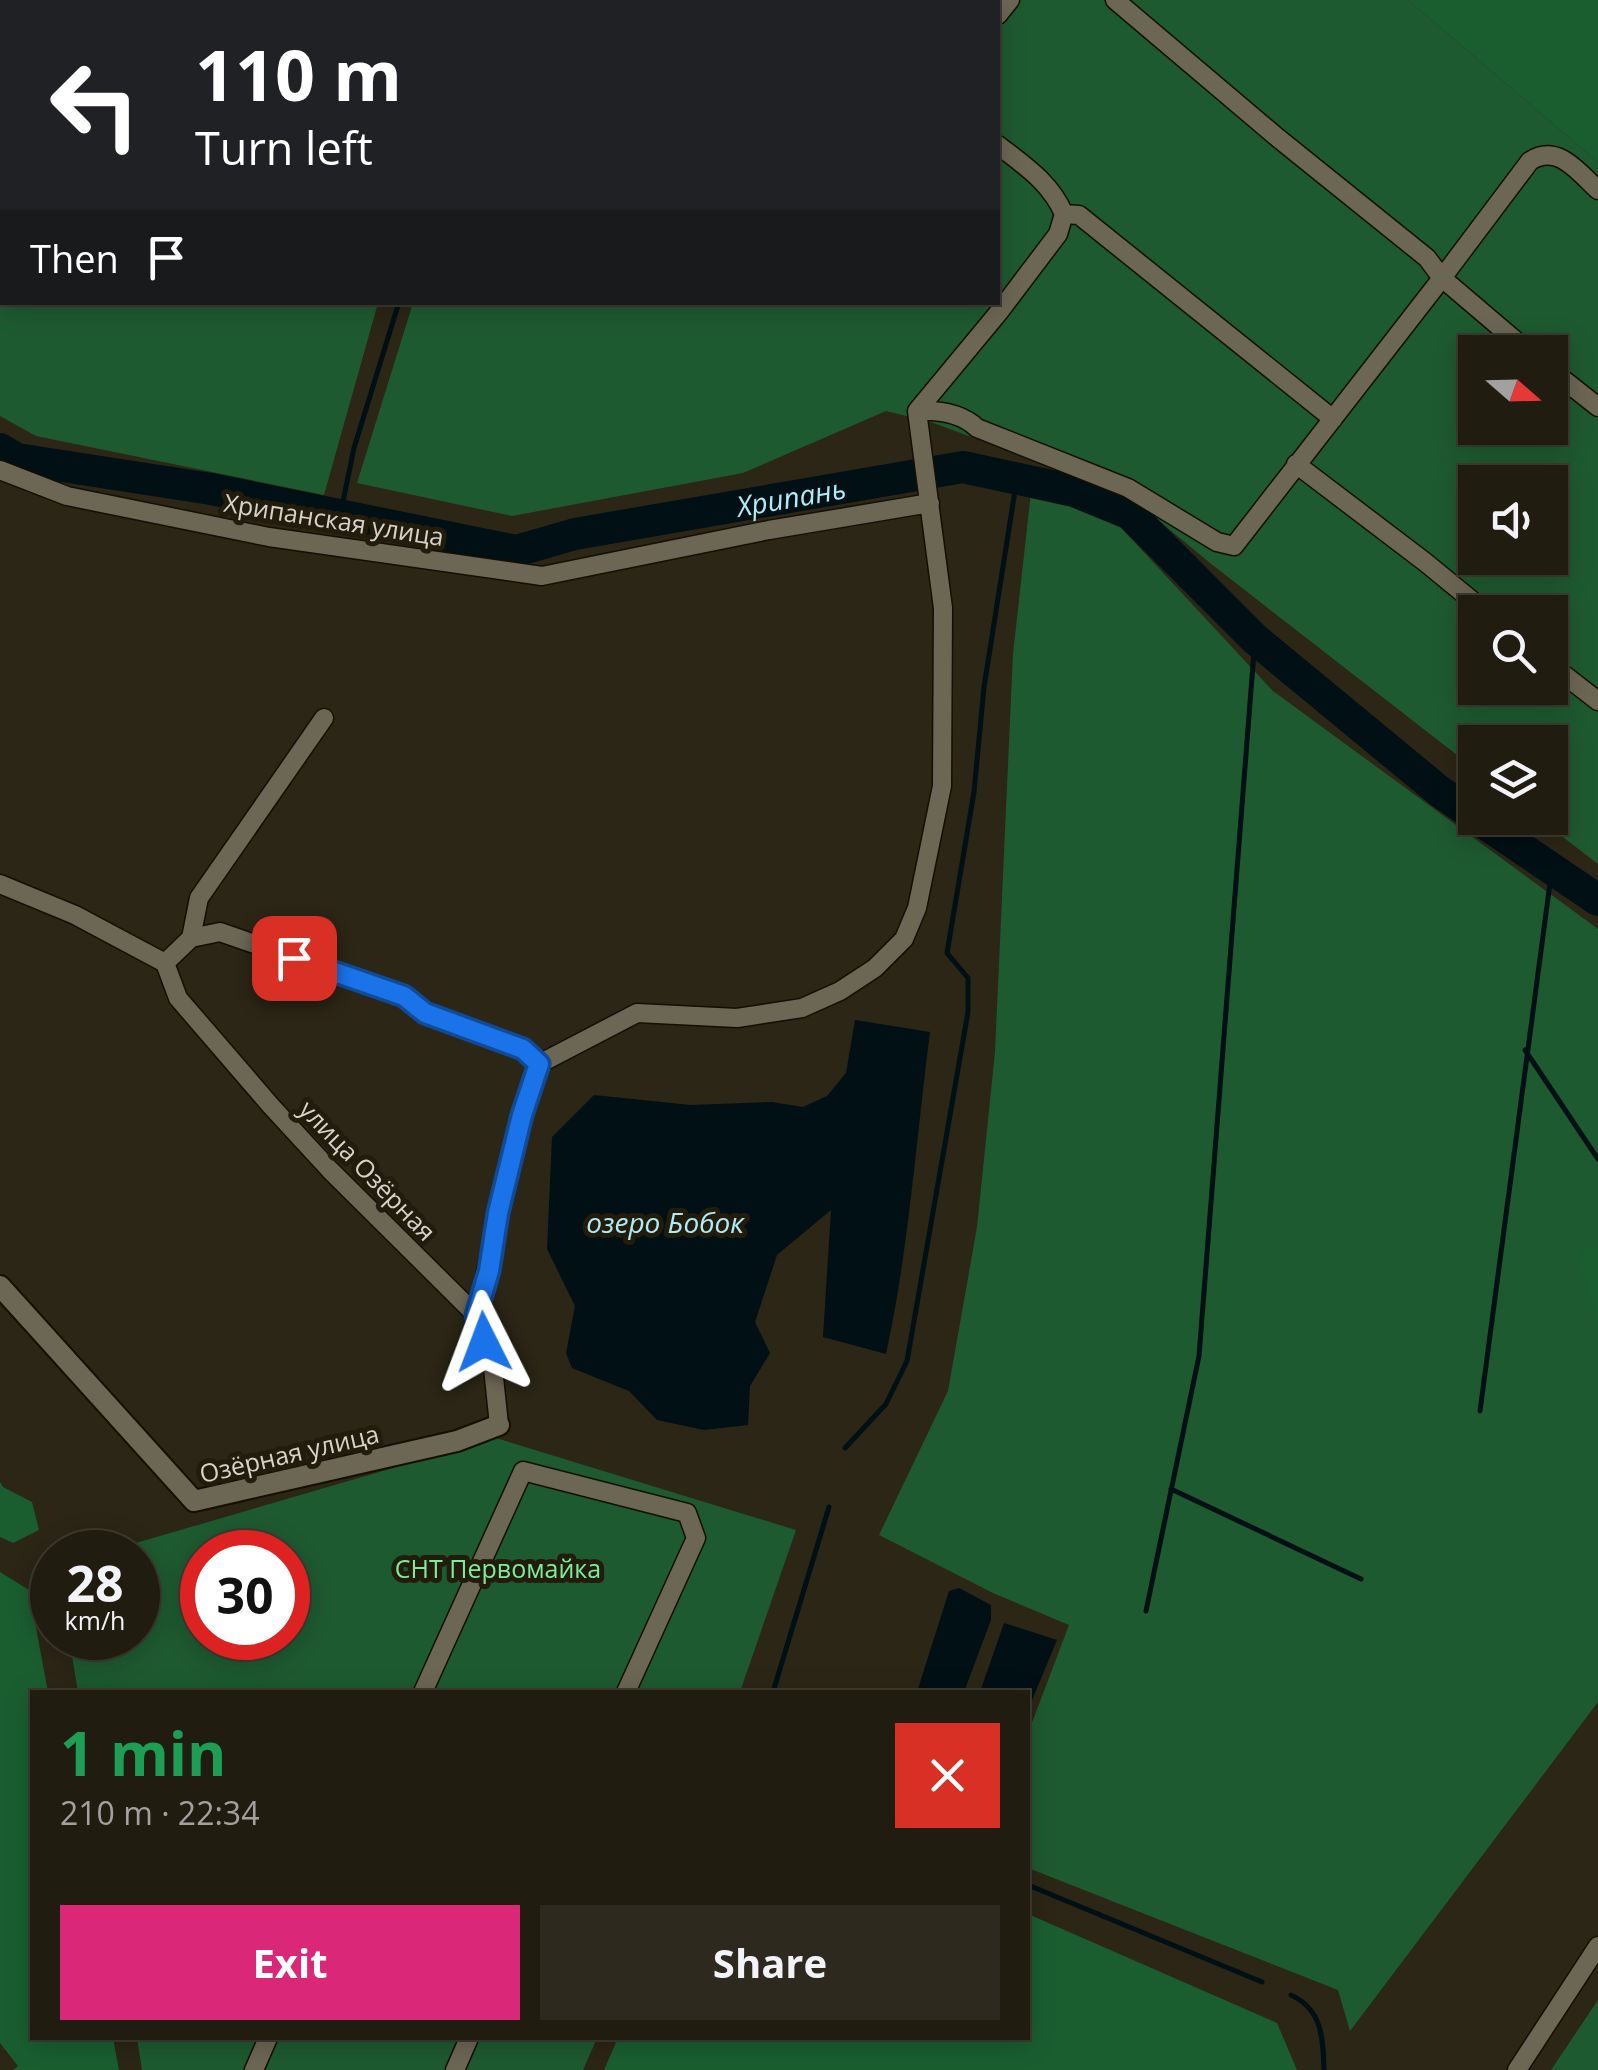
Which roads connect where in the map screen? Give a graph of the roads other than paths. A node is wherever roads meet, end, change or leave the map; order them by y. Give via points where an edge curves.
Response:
1 (1115, 0) edge
2 (1000, 147) edge
3 (1598, 190) edge
4 (1064, 214) junction
5 (1442, 278) junction
6 (1509, 335) edge
7 (1568, 383) edge
8 (1598, 407) edge
9 (916, 410) junction
10 (1332, 419) junction
11 (1296, 464) junction
12 (0, 470) edge
13 (928, 494) junction
14 (1466, 595) edge
15 (1568, 678) edge
16 (1598, 701) edge
17 (324, 718) dead end
18 (0, 884) edge
19 (191, 938) junction
20 (165, 964) junction
21 (539, 1064) junction
22 (0, 1286) edge
23 (476, 1315) junction
24 (499, 1425) joint
25 (424, 1690) edge
26 (627, 1690) edge
27 (1598, 1946) edge
28 (267, 2040) edge
29 (468, 2040) edge
30 (254, 2070) edge
31 (454, 2070) edge
32 (1517, 2070) edge

1 - 5 street
2 - 4 street via 1041,178
3 - 5 street via 1564,160 1540,155
4 - 9 street via 1058,234
4 - 10 street via 1079,215
5 - 6 street
5 - 10 street
7 - 8 street
9 - 11 street via 971,422 1128,488 1234,546
9 - 13 street
10 - 11 street
11 - 14 street
12 - 13 street, Хрипанская улица via 67,496 270,537 542,576
13 - 21 street via 943,608 942,786 917,908 904,939 840,992 802,1008 737,1018 637,1013
15 - 16 street
17 - 19 street via 199,898
18 - 20 street
19 - 20 street
19 - 21 street via 220,932 404,996 425,1013 523,1049
20 - 23 street, улица Озёрная via 178,998 271,1106
21 - 23 street
22 - 24 street, Озёрная улица via 194,1501 457,1441
23 - 24 street, улица Озёрная via 493,1368
25 - 26 street via 523,1471 687,1513 696,1538
27 - 32 street
28 - 30 street
29 - 31 street

